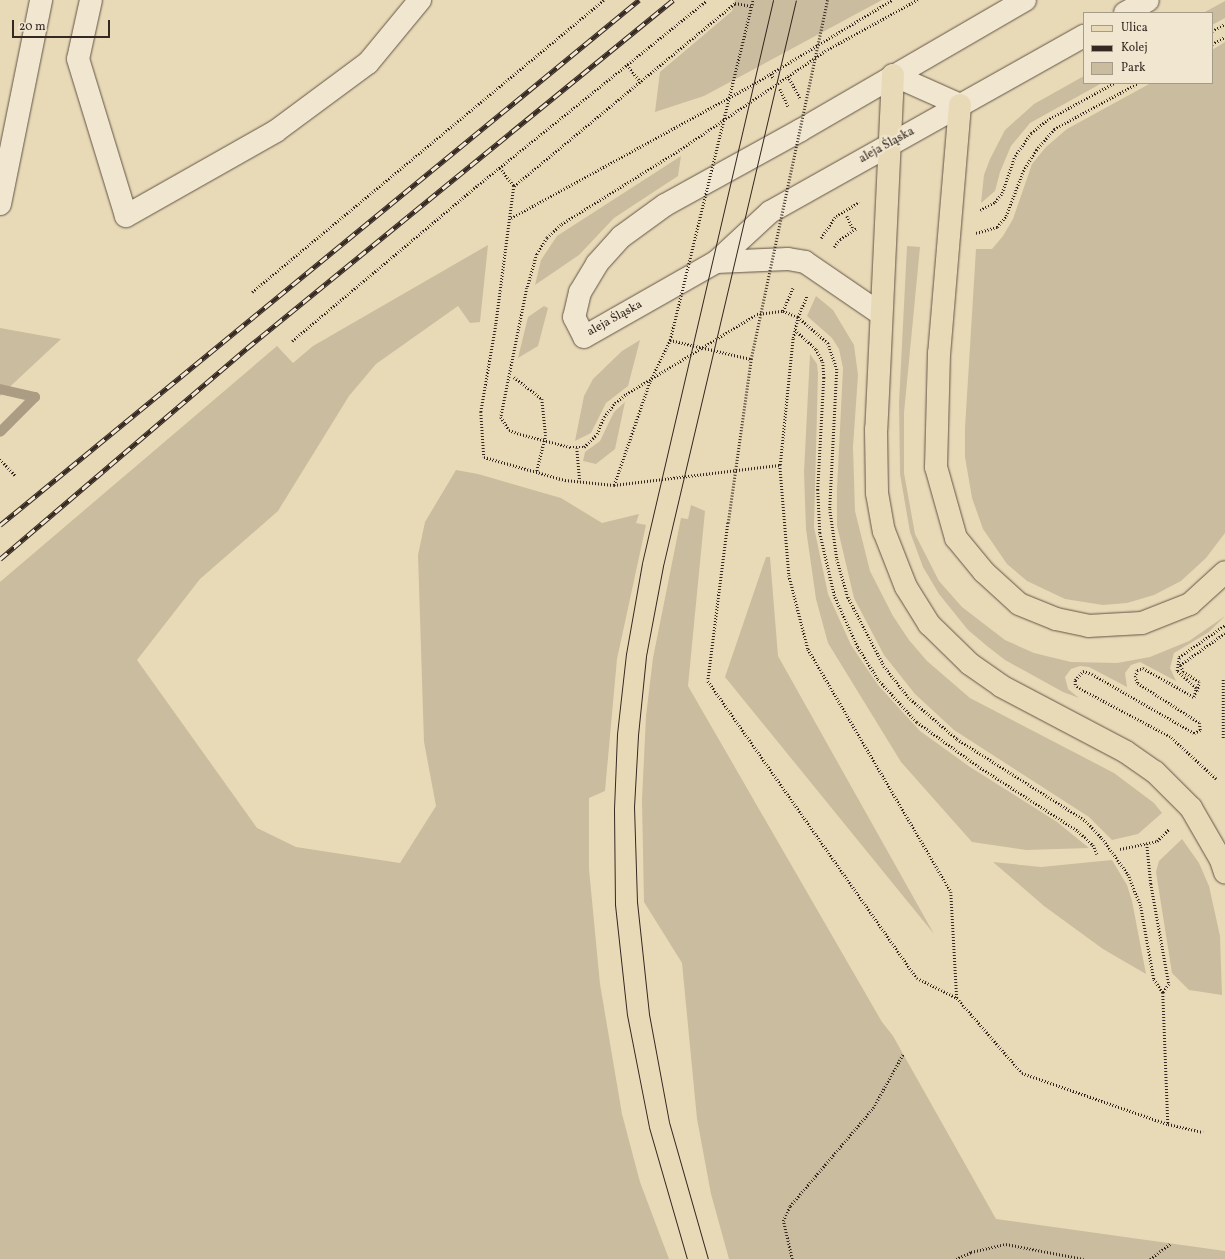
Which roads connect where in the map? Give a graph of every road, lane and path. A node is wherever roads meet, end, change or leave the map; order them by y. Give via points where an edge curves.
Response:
1 (41, 0) edge
2 (91, 0) edge
3 (420, 0) edge
4 (604, 0) edge
5 (707, 0) edge
6 (753, 0) edge
7 (827, 0) edge
8 (892, 0) edge
9 (918, 0) edge
10 (1025, 0) edge
11 (1148, 0) edge
12 (751, 6) junction
13 (1127, 12) edge
14 (1225, 24) edge
15 (1213, 30) edge
16 (1083, 37) edge
17 (1225, 37) edge
18 (1213, 43) edge
19 (627, 65) junction
20 (771, 74) junction
21 (893, 75) junction
22 (788, 76) junction
23 (774, 79) dead end
24 (640, 81) junction
25 (1112, 84) edge
26 (1136, 84) edge
27 (798, 94) dead end
28 (960, 105) junction
29 (891, 144) junction
30 (500, 168) junction
31 (514, 186) junction
32 (864, 203) dead end
33 (0, 204) edge
34 (976, 210) dead end
35 (847, 216) dead end
36 (511, 218) junction
37 (861, 227) dead end
38 (853, 229) junction
39 (974, 233) dead end
40 (819, 242) dead end
41 (832, 249) dead end
42 (716, 262) junction
43 (810, 290) dead end
44 (252, 292) dead end
45 (881, 314) junction
46 (798, 317) junction
47 (670, 340) junction
48 (292, 341) dead end
49 (751, 359) junction
50 (514, 378) dead end
51 (545, 441) junction
52 (577, 448) junction
53 (0, 459) edge
54 (780, 464) junction
55 (537, 472) junction
56 (16, 476) dead end
57 (580, 481) junction
58 (614, 485) junction
59 (1225, 572) edge
60 (1225, 625) edge
61 (1225, 634) edge
62 (1223, 678) dead end
63 (1197, 692) junction
64 (1223, 738) dead end
65 (1216, 779) dead end
66 (1170, 828) dead end
67 (1147, 844) junction
68 (1120, 849) dead end
69 (1111, 850) dead end
70 (1225, 872) edge
71 (1163, 994) junction
72 (957, 998) junction
73 (903, 1054) dead end
74 (1168, 1124) junction
75 (1203, 1132) dead end
76 (1171, 1243) dead end
77 (792, 1259) edge
78 (956, 1259) edge
79 (1084, 1259) edge
80 (1150, 1259) edge

1 - 33 street
2 - 3 street via 78,59 126,216 276,131 368,63
4 - 44 path
5 - 19 path
6 - 12 path, bridge
7 - 49 path, bridge
8 - 20 path
9 - 22 path via 826,51
10 - 21 street, aleja Śląska
11 - 13 street
12 - 24 path via 734,3
12 - 47 path, bridge
14 - 15 path
16 - 28 street, aleja Śląska
17 - 18 path
19 - 24 path
19 - 30 path
20 - 23 path
20 - 36 path
21 - 28 street
21 - 29 main road
21 - 42 street, aleja Śląska via 801,130 665,205 621,237 597,264 580,292 574,317 584,337
22 - 27 path
22 - 51 path via 682,149 561,225 547,238 537,254 527,288 502,417 509,430
24 - 31 path
25 - 34 path via 1047,120 1031,133 1015,156 1002,194 988,207
26 - 39 path via 1054,129 1036,150 1023,171 1006,216 997,227
28 - 29 street, aleja Śląska
28 - 59 main road via 939,353 936,467 956,538 984,572 1019,604 1056,619 1088,626 1142,623 1190,604 1203,595
29 - 42 street, aleja Śląska via 770,212
29 - 45 main road
30 - 31 path
30 - 48 path
31 - 36 path
32 - 40 path via 858,202 836,216
35 - 38 path
36 - 55 path via 481,412 484,457
37 - 38 path
38 - 41 path
42 - 45 street via 788,259 805,262
43 - 46 path
45 - 70 main road via 876,429 877,493 884,531 906,588 929,624 970,664 1001,686 1126,752 1155,772 1191,808 1221,860
46 - 52 path via 783,311 757,314 626,394 604,417 597,434 584,447
46 - 54 path via 793,338
47 - 49 path, bridge
47 - 58 path, bridge via 650,381
49 - 72 path, bridge via 708,681 917,978
50 - 51 path via 542,398
51 - 52 path
51 - 55 path
52 - 57 path
53 - 56 path
54 - 58 path
54 - 72 path via 789,575 808,649 951,892
55 - 57 path
57 - 58 path
60 - 63 path via 1179,657 1177,671
61 - 63 path via 1180,666 1183,672 1199,682
62 - 64 path
63 - 65 path via 1194,697 1189,695 1142,668 1137,670 1135,676 1137,683 1200,723 1200,730 1194,733 1092,674 1083,671 1075,680 1075,685 1080,689 1170,737
66 - 67 path via 1158,841
67 - 68 path
67 - 71 path via 1151,884 1169,984
69 - 71 path via 1128,874 1141,907 1154,979
71 - 74 path
72 - 74 path via 1022,1073
73 - 77 path via 873,1108 790,1206 783,1221
74 - 75 path
76 - 80 path
78 - 79 path via 971,1252 1006,1244

